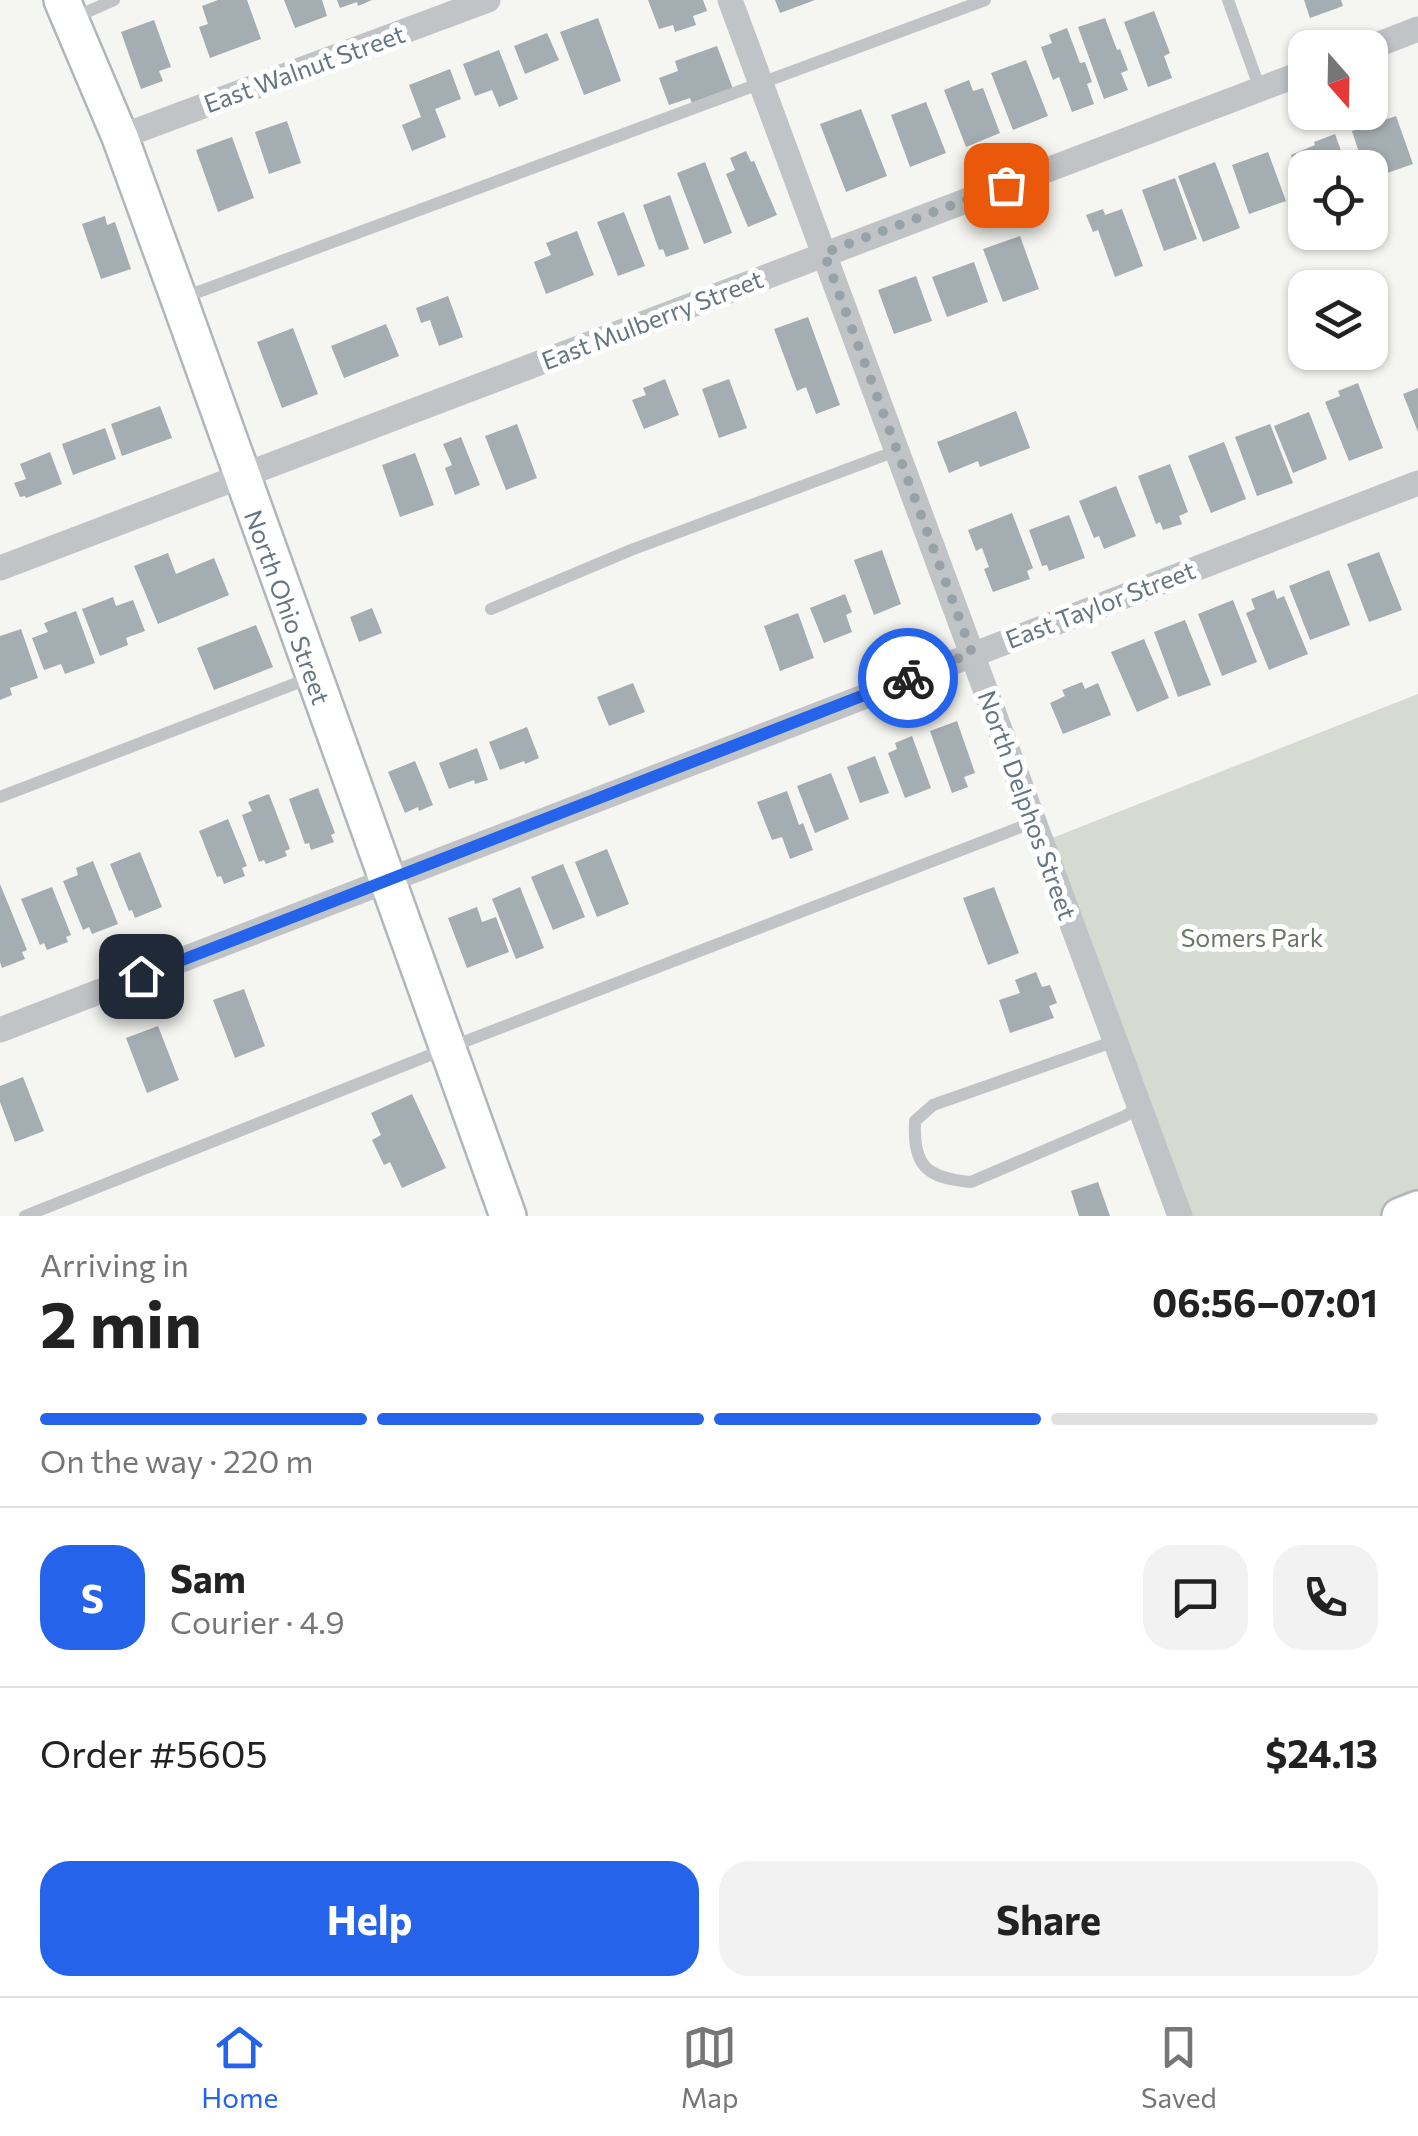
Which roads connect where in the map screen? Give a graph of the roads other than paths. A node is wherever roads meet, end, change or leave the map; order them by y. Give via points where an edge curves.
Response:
1 (114, 0) edge
2 (488, 0) edge
3 (730, 0) edge
4 (986, 0) edge
5 (1228, 0) edge
6 (66, 10) edge
7 (1418, 29) edge
8 (1388, 41) edge
9 (1288, 78) edge
10 (762, 84) junction
11 (1260, 89) junction
12 (120, 137) junction
13 (824, 253) junction
14 (180, 299) junction
15 (896, 451) junction
16 (241, 476) junction
17 (1418, 483) edge
18 (0, 568) edge
19 (491, 609) dead end
20 (972, 653) junction
21 (314, 676) junction
22 (0, 797) edge
23 (1034, 822) junction
24 (388, 880) junction
25 (0, 1030) edge
26 (1115, 1041) junction
27 (448, 1048) junction
28 (1139, 1107) junction
29 (1418, 1209) edge
30 (25, 1216) edge
31 (508, 1216) edge
32 (1180, 1216) edge
33 (1400, 1216) edge

1 - 6 lane
2 - 12 street, East Walnut Street
3 - 10 street, North Delphos Street
4 - 10 lane
5 - 11 lane
6 - 12 street, North Ohio Street
7 - 8 street
9 - 11 street, East Mulberry Street
10 - 13 street, North Delphos Street
10 - 14 lane
11 - 13 street, East Mulberry Street
12 - 14 street, North Ohio Street
13 - 15 street, North Delphos Street
13 - 16 street, East Mulberry Street
14 - 16 street, North Ohio Street
15 - 19 lane
15 - 20 street, North Delphos Street
16 - 18 street, East Mulberry Street
16 - 21 street, North Ohio Street
17 - 20 street, East Taylor Street
20 - 23 street, North Delphos Street
20 - 24 street, East Taylor Street
21 - 22 lane
21 - 24 street, North Ohio Street
23 - 26 street, North Delphos Street
23 - 27 lane
24 - 25 street, East Taylor Street
24 - 27 street, North Ohio Street
26 - 28 street, North Delphos Street
26 - 28 lane via 933,1105 915,1120 914,1144 922,1164 945,1180 970,1182
27 - 30 lane
27 - 31 street, North Ohio Street
28 - 32 street, North Delphos Street
29 - 33 street

